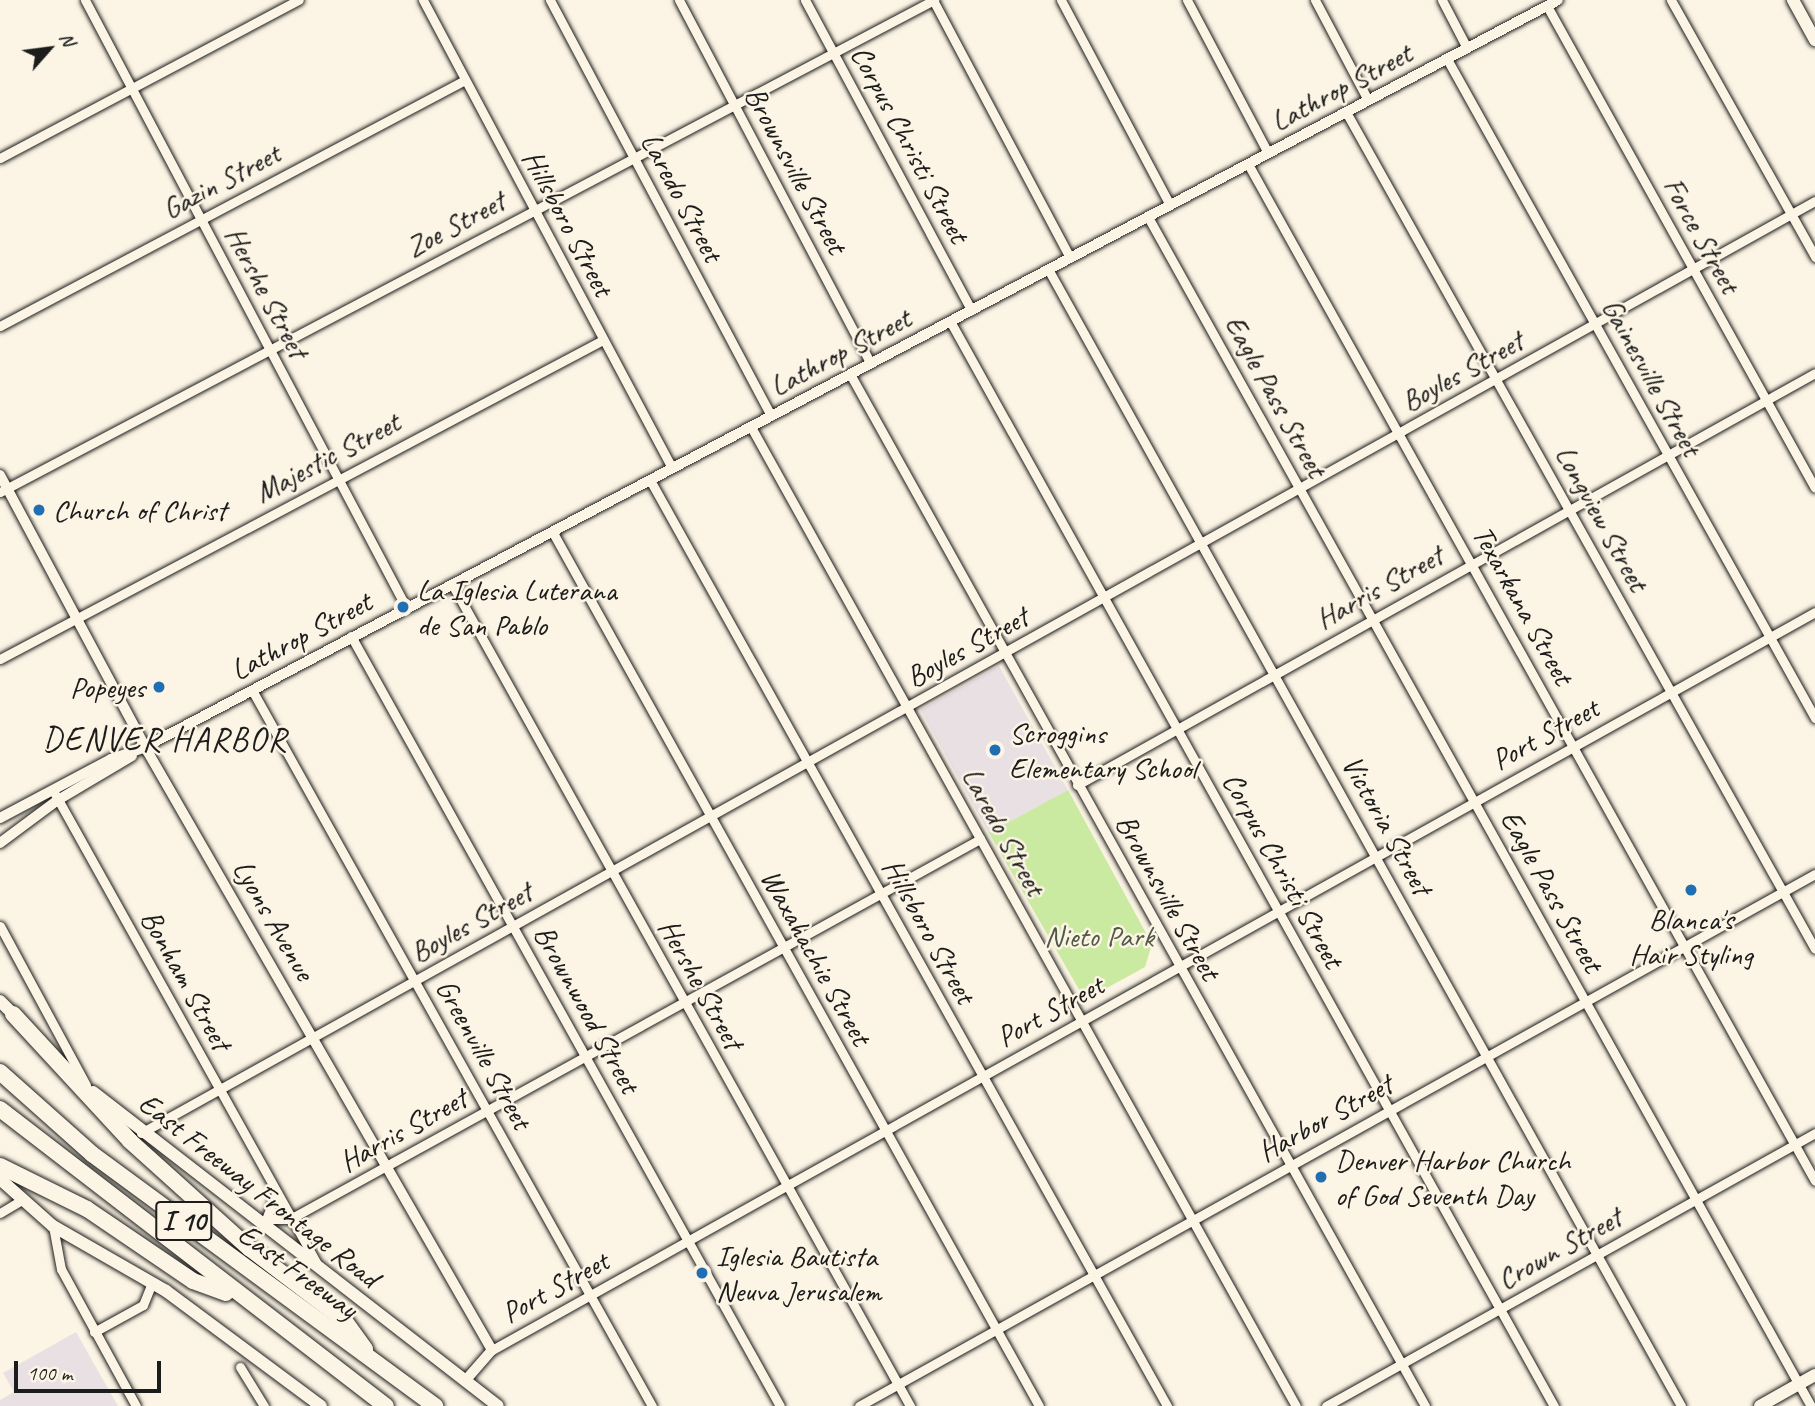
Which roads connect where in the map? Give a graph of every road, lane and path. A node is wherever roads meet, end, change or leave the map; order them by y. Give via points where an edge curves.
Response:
1 (85, 0) edge
2 (299, 0) edge
3 (423, 0) edge
4 (550, 0) edge
5 (679, 0) edge
6 (805, 0) edge
7 (933, 0) edge
8 (1061, 0) edge
9 (1187, 0) edge
10 (1315, 0) edge
11 (1442, 0) edge
12 (1558, 0) edge
13 (1671, 0) edge
14 (1793, 0) edge
15 (1547, 6) junction
16 (1815, 40) edge
17 (1467, 48) junction
18 (834, 53) junction
19 (1447, 59) junction
20 (465, 80) junction
21 (132, 89) junction
22 (1368, 100) junction
23 (733, 105) junction
24 (1346, 112) junction
25 (1268, 153) junction
26 (0, 158) edge
27 (634, 158) junction
28 (1248, 164) junction
29 (1815, 201) edge
30 (1170, 205) junction
31 (533, 210) junction
32 (1790, 214) junction
33 (1148, 216) junction
34 (200, 220) junction
35 (1815, 257) edge
36 (1070, 258) junction
37 (1048, 269) junction
38 (1693, 269) junction
39 (971, 310) junction
40 (950, 321) junction
41 (0, 326) edge
42 (1595, 326) junction
43 (603, 340) junction
44 (270, 349) junction
45 (870, 363) junction
46 (1815, 373) edge
47 (850, 374) junction
48 (1497, 380) junction
49 (1765, 400) junction
50 (771, 416) junction
51 (751, 427) junction
52 (1399, 433) junction
53 (1667, 454) junction
54 (671, 468) junction
55 (0, 475) edge
56 (338, 479) junction
57 (650, 480) junction
58 (1815, 488) edge
59 (1299, 489) junction
60 (4, 490) edge
61 (1568, 509) junction
62 (552, 531) junction
63 (1203, 544) junction
64 (1472, 564) junction
65 (452, 584) junction
66 (1104, 599) junction
67 (406, 607) junction
68 (1815, 612) edge
69 (76, 618) junction
70 (1372, 620) junction
71 (351, 636) junction
72 (1770, 638) junction
73 (1005, 654) junction
74 (0, 659) edge
75 (1273, 674) junction
76 (252, 690) junction
77 (1671, 692) junction
78 (907, 708) junction
79 (1815, 718) edge
80 (1176, 727) junction
81 (145, 747) junction
82 (1573, 747) junction
83 (808, 763) junction
84 (1077, 785) junction
85 (56, 795) junction
86 (1475, 801) junction
87 (710, 817) junction
88 (0, 818) edge
89 (980, 839) junction
90 (0, 843) edge
91 (1376, 856) junction
92 (610, 872) junction
93 (1815, 874) edge
94 (1783, 892) junction
95 (880, 894) junction
96 (1278, 912) junction
97 (0, 926) edge
98 (513, 927) junction
99 (1684, 946) junction
100 (782, 948) junction
101 (1815, 949) edge
102 (1180, 967) junction
103 (415, 982) junction
104 (0, 1001) edge
105 (1585, 1002) junction
106 (684, 1004) junction
107 (13, 1014) junction
108 (1082, 1022) junction
109 (314, 1039) junction
110 (1488, 1056) junction
111 (585, 1057) junction
112 (0, 1072) edge
113 (983, 1076) junction
114 (87, 1087) junction
115 (220, 1091) junction
116 (0, 1110) edge
117 (1389, 1110) junction
118 (489, 1111) junction
119 (884, 1130) junction
120 (141, 1133) junction
121 (1815, 1133) edge
122 (1794, 1144) junction
123 (1291, 1165) junction
124 (0, 1166) edge
125 (389, 1167) junction
126 (0, 1179) edge
127 (1815, 1181) edge
128 (786, 1186) junction
129 (276, 1194) junction
130 (22, 1199) junction
131 (1696, 1199) junction
132 (0, 1213) edge
133 (290, 1219) junction
134 (1192, 1220) junction
135 (264, 1222) junction
136 (53, 1226) junction
137 (688, 1241) junction
138 (1598, 1255) junction
139 (323, 1274) junction
140 (1093, 1274) junction
141 (152, 1283) junction
142 (590, 1296) junction
143 (241, 1298) junction
144 (1500, 1309) junction
145 (996, 1330) junction
146 (94, 1332) junction
147 (492, 1350) junction
148 (375, 1362) junction
149 (1402, 1365) junction
150 (240, 1367) dead end
151 (1815, 1375) edge
152 (465, 1381) junction
153 (898, 1384) junction
154 (1800, 1384) junction
155 (136, 1406) edge
156 (264, 1406) edge
157 (321, 1406) edge
158 (386, 1406) edge
159 (435, 1406) edge
160 (498, 1406) edge
161 (652, 1406) edge
162 (780, 1406) edge
163 (859, 1406) edge
164 (910, 1406) edge
165 (1039, 1406) edge
166 (1167, 1406) edge
167 (1296, 1406) edge
168 (1326, 1406) edge
169 (1425, 1406) edge
170 (1554, 1406) edge
171 (1681, 1406) edge
172 (1760, 1406) edge
173 (1811, 1406) edge

1 - 21 street, Hershe Street
2 - 21 street
3 - 20 street, Hillsboro Street
4 - 27 street, Laredo Street
5 - 23 street, Brownsville Street
6 - 18 street, Corpus Christi Street
7 - 18 street, Zoe Street
7 - 36 street
8 - 30 street
9 - 25 street
10 - 22 street
11 - 17 street
12 - 15 street, Lathrop Street
13 - 32 street
14 - 16 main road
15 - 17 street, Lathrop Street
15 - 38 street, Force Street
17 - 19 street, Lathrop Street
18 - 23 street, Zoe Street
18 - 39 street, Corpus Christi Street
19 - 22 street, Lathrop Street
19 - 42 street, Gainesville Street
20 - 31 street, Hillsboro Street
20 - 34 street, Gazin Street
21 - 26 street
21 - 34 street, Hershe Street
22 - 24 street, Lathrop Street
23 - 27 street, Zoe Street
23 - 45 street, Brownsville Street
24 - 25 street, Lathrop Street
24 - 48 street, Longview Street
25 - 28 street, Lathrop Street
27 - 31 street, Zoe Street
27 - 50 street, Laredo Street
28 - 30 street, Lathrop Street
28 - 52 street, Texarkana Street
29 - 32 street, Boyles Street
30 - 33 street, Lathrop Street
31 - 43 street, Hillsboro Street
31 - 44 street, Zoe Street
32 - 35 street
32 - 38 street, Boyles Street
33 - 36 street, Lathrop Street
33 - 59 street, Eagle Pass Street
34 - 41 street, Gazin Street
34 - 44 street, Hershe Street
36 - 37 street, Lathrop Street
37 - 39 street, Lathrop Street
37 - 63 street, Victoria Street
38 - 42 street, Boyles Street
38 - 49 street, Force Street
39 - 40 street, Lathrop Street
40 - 45 street, Lathrop Street
40 - 66 street, Corpus Christi Street
42 - 48 street, Boyles Street
42 - 53 street, Gainesville Street
43 - 54 street, Hillsboro Street
43 - 56 street, Majestic Street
44 - 56 street, Hershe Street
44 - 60 street, Zoe Street
45 - 47 street, Lathrop Street
46 - 49 street, Harris Street
47 - 50 street, Lathrop Street
47 - 73 street, Brownsville Street
48 - 52 street, Boyles Street
48 - 61 street, Longview Street
49 - 53 street, Harris Street
49 - 58 street, Force Street
50 - 51 street, Lathrop Street
51 - 54 street, Lathrop Street
51 - 78 street, Laredo Street
52 - 59 street, Boyles Street
52 - 64 street, Texarkana Street
53 - 61 street, Harris Street
53 - 72 street, Gainesville Street
54 - 57 street, Lathrop Street
55 - 60 street, Lyons Avenue
56 - 67 street, Hershe Street
56 - 69 street, Majestic Street
57 - 62 street, Lathrop Street
57 - 83 street, Hillsboro Street
59 - 63 street, Boyles Street
59 - 70 street, Eagle Pass Street
60 - 69 street, Lyons Avenue
61 - 64 street, Harris Street
61 - 77 street, Longview Street
62 - 65 street, Lathrop Street
62 - 87 street, Waxahachie Street
63 - 66 street, Boyles Street
63 - 75 street, Victoria Street
64 - 70 street, Harris Street
64 - 82 street, Texarkana Street
65 - 67 street, Lathrop Street
65 - 92 street, Hershe Street
66 - 73 street, Boyles Street
66 - 80 street, Corpus Christi Street
67 - 71 street, Lathrop Street
68 - 72 street, Port Street
69 - 74 street, Majestic Street
69 - 81 street, Lyons Avenue
70 - 75 street, Harris Street
70 - 86 street, Eagle Pass Street
71 - 76 street, Lathrop Street
71 - 98 street, Brownwood Street
72 - 77 street, Port Street
72 - 79 street, Gainesville Street
73 - 78 street, Boyles Street
73 - 84 street, Brownsville Street
75 - 80 street, Harris Street
75 - 91 street, Victoria Street
76 - 81 street, Lathrop Street
76 - 103 street, Greenville Street
77 - 82 street, Port Street
77 - 94 street, Longview Street
78 - 83 street, Boyles Street
78 - 89 street, Laredo Street
80 - 84 street, Harris Street
80 - 96 street, Corpus Christi Street
81 - 85 street, Lathrop Street
81 - 109 street, Lyons Avenue
82 - 86 street, Port Street
82 - 99 street, Texarkana Street
83 - 87 street, Boyles Street
83 - 95 street, Hillsboro Street
84 - 102 street, Brownsville Street
85 - 88 street, Lathrop Street
85 - 90 street, Lathrop Street
85 - 115 street, Bonham Street
86 - 91 street, Port Street
86 - 105 street, Eagle Pass Street
87 - 92 street, Boyles Street
87 - 100 street, Waxahachie Street
89 - 95 street, Harris Street
89 - 108 street, Laredo Street
91 - 96 street, Port Street
91 - 110 street, Victoria Street
92 - 98 street, Boyles Street
92 - 106 street, Hershe Street
93 - 94 street, Harbor Street
94 - 99 street, Harbor Street
94 - 101 street, Longview Street
95 - 100 street, Harris Street
95 - 113 street, Hillsboro Street
96 - 102 street, Port Street
96 - 117 street, Corpus Christi Street
97 - 114 street
98 - 103 street, Boyles Street
98 - 111 street, Brownwood Street
99 - 105 street, Harbor Street
99 - 122 street, Texarkana Street
100 - 106 street, Harris Street
100 - 119 street, Waxahachie Street
102 - 108 street, Port Street
102 - 123 street, Brownsville Street
103 - 109 street, Boyles Street
103 - 118 street, Greenville Street
104 - 107 main road, East Freeway Frontage Road
105 - 110 street, Harbor Street
105 - 131 street, Eagle Pass Street
106 - 111 street, Harris Street
106 - 128 street, Hershe Street
107 - 114 main road, East Freeway Frontage Road
107 - 148 highway via 130,1141 249,1248 344,1320
108 - 113 street, Port Street
108 - 134 street, Laredo Street
109 - 115 street, Boyles Street
109 - 125 street, Lyons Avenue
110 - 117 street, Harbor Street
110 - 138 street, Victoria Street
111 - 118 street, Harris Street
111 - 137 street, Brownwood Street
112 - 148 highway, East Freeway / I 10 via 92,1154
113 - 119 street, Port Street
113 - 140 street, Hillsboro Street
114 - 120 main road, East Freeway Frontage Road
115 - 120 street, Boyles Street
115 - 129 street, Bonham Street
116 - 143 highway, East Freeway / I 10
117 - 123 street, Harbor Street
117 - 144 street, Corpus Christi Street
118 - 125 street, Harris Street
118 - 142 street, Greenville Street
119 - 128 street, Port Street
119 - 145 street, Waxahachie Street
120 - 135 main road, East Freeway Frontage Road
121 - 122 street, Crown Street
122 - 127 street, Texarkana Street
122 - 131 street, Crown Street
123 - 134 street, Harbor Street
123 - 149 street, Brownsville Street
124 - 143 highway via 87,1209 193,1281
125 - 133 street, Harris Street
125 - 147 street, Lyons Avenue
126 - 130 main road
128 - 137 street, Port Street
128 - 153 street, Hershe Street
129 - 133 street, Bonham Street
129 - 135 street
130 - 132 street
130 - 136 main road
131 - 138 street, Crown Street
131 - 154 street, Eagle Pass Street
133 - 135 street
133 - 139 street, Bonham Street
134 - 140 street, Harbor Street
134 - 167 street, Laredo Street
135 - 139 main road, East Freeway Frontage Road
136 - 141 main road
136 - 146 street via 61,1269
137 - 142 street, Port Street
137 - 162 street, Brownwood Street
138 - 144 street, Crown Street
138 - 171 street, Victoria Street
139 - 152 main road, East Freeway Frontage Road
140 - 145 street, Harbor Street
140 - 166 street, Hillsboro Street
141 - 146 street via 144,1305
141 - 157 main road
142 - 147 street, Port Street
142 - 161 street, Greenville Street
143 - 158 highway, East Freeway / I 10
144 - 149 street, Crown Street
144 - 170 street, Corpus Christi Street
145 - 153 street, Harbor Street
145 - 165 street, Waxahachie Street
146 - 155 street
147 - 152 street
148 - 159 highway, East Freeway / I 10
149 - 168 street, Crown Street
149 - 169 street, Brownsville Street
150 - 156 street
151 - 154 main road
152 - 160 main road, East Freeway Frontage Road
153 - 163 street, Harbor Street
153 - 164 street, Hershe Street
154 - 172 main road
154 - 173 street, Eagle Pass Street

